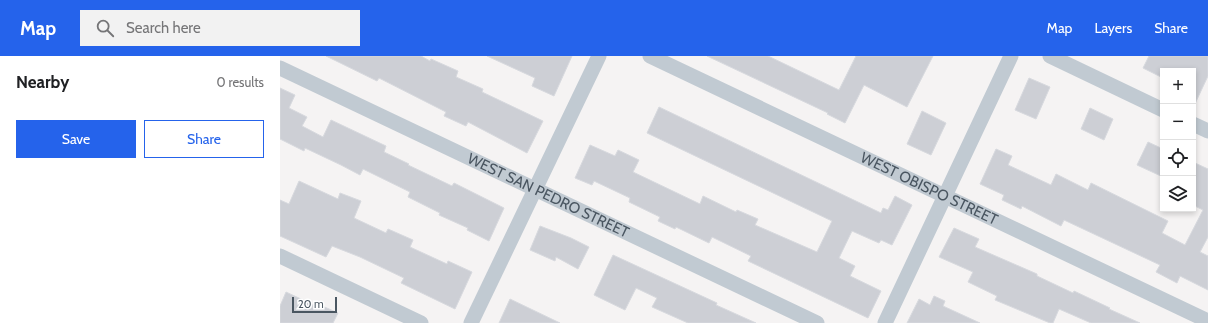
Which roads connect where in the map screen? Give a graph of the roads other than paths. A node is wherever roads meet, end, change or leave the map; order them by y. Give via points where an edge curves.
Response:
1 (599, 56) edge
2 (650, 56) edge
3 (1011, 56) edge
4 (1050, 56) edge
5 (280, 68) edge
6 (1160, 109) edge
7 (1196, 125) edge
8 (1208, 131) edge
9 (535, 190) junction
10 (944, 196) junction
11 (280, 256) edge
12 (1208, 321) edge
13 (421, 323) edge
14 (471, 323) edge
15 (818, 323) edge
16 (885, 323) edge

1 - 9 street
2 - 10 street, WEST OBISPO STREET
3 - 10 street
4 - 6 street
5 - 9 street, WEST SAN PEDRO STREET
7 - 8 street
9 - 14 street
9 - 15 street, WEST SAN PEDRO STREET
10 - 12 street, WEST OBISPO STREET
10 - 16 street
11 - 13 street

